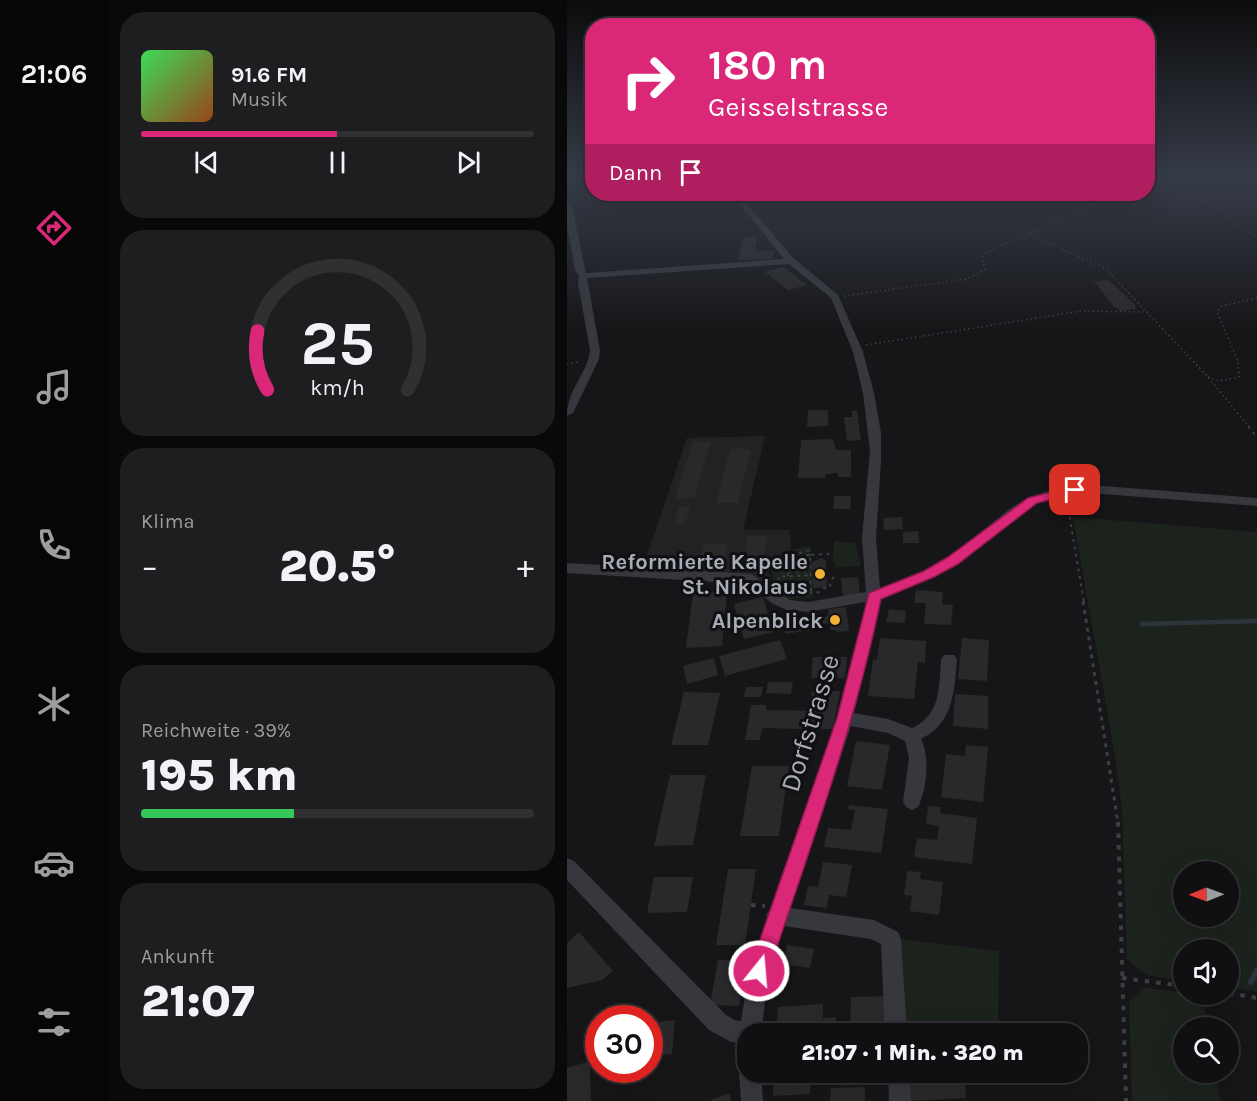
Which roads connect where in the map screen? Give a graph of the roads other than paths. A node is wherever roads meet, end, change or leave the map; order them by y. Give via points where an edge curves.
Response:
1 (572, 228) edge
2 (762, 228) edge
3 (790, 261) junction
4 (583, 276) junction
5 (567, 413) edge
6 (1257, 502) edge
7 (567, 568) edge
8 (874, 596) junction
9 (949, 659) dead end
10 (845, 718) junction
11 (912, 736) junction
12 (912, 802) dead end
13 (567, 867) edge
14 (769, 910) junction
15 (751, 1023) edge
16 (896, 1023) edge
17 (737, 1032) edge
18 (751, 1083) edge
19 (899, 1083) edge
20 (752, 1101) edge
21 (900, 1101) edge

1 - 4 street
2 - 3 street
3 - 4 street
3 - 8 street, Dorfstrasse via 835,297 867,387 875,446 869,544
4 - 5 street via 594,360
6 - 8 street via 1103,490 1065,492 1033,500 953,561
7 - 8 street via 751,579 778,600 795,606
8 - 10 street, Dorfstrasse
9 - 11 street via 942,714 935,724
10 - 11 street
10 - 14 street, Dorfstrasse
11 - 12 street via 920,758
13 - 17 street via 717,1022
14 - 15 street, Dorfstrasse
14 - 16 street via 874,930 891,939
18 - 20 street
19 - 21 street

